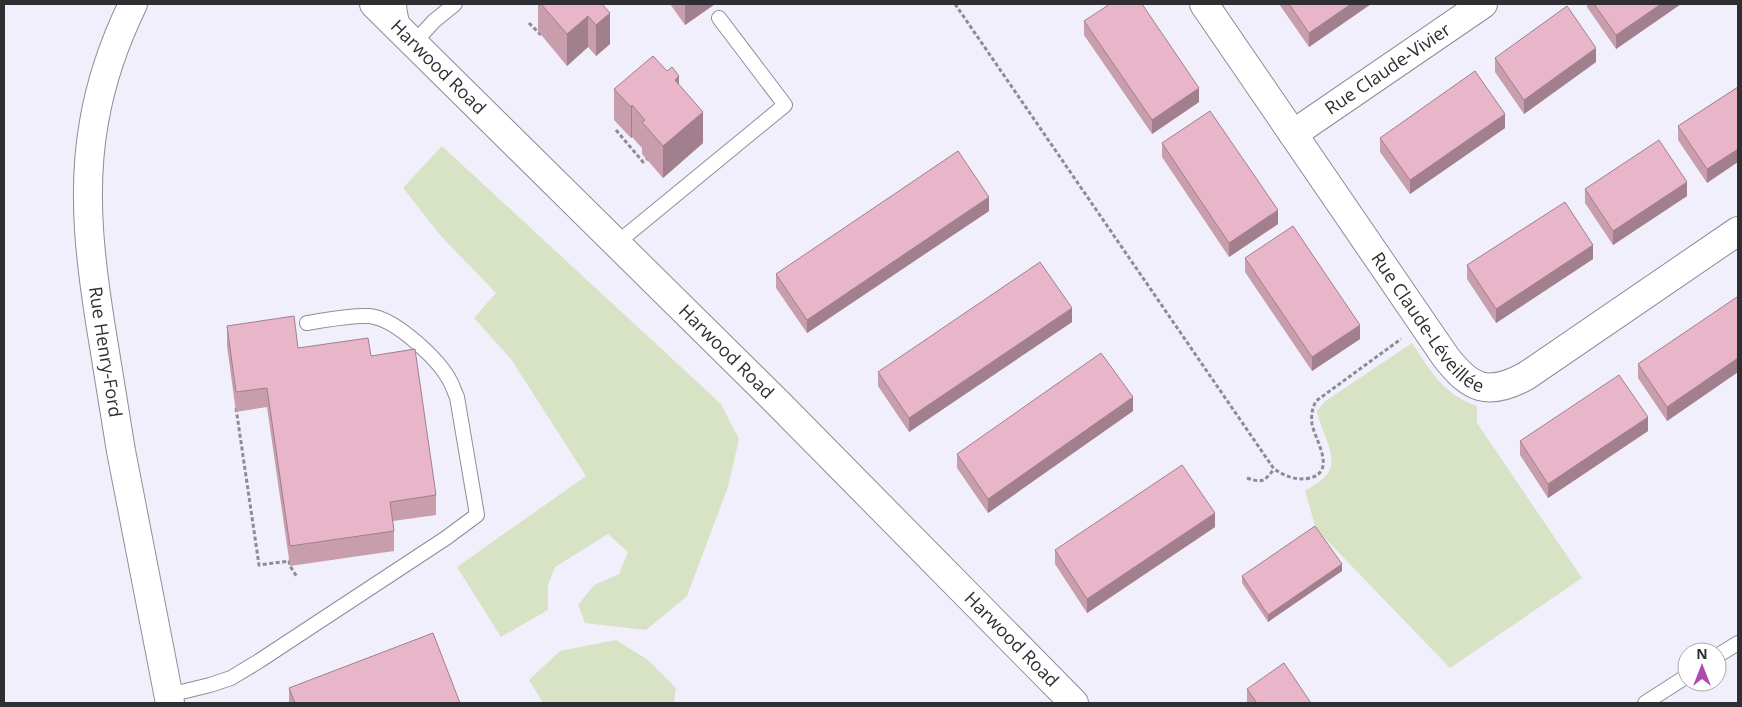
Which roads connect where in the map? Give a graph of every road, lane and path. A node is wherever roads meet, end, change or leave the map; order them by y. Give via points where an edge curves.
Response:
1 (133, 4) edge
2 (374, 4) edge
3 (399, 4) edge
4 (455, 4) edge
5 (955, 4) edge
6 (1204, 4) edge
7 (1483, 4) edge
8 (719, 18) dead end
9 (529, 23) dead end
10 (544, 38) edge
11 (414, 43) junction
12 (616, 130) dead end
13 (1293, 134) junction
14 (647, 159) edge
15 (1738, 231) edge
16 (617, 243) junction
17 (307, 323) dead end
18 (1406, 336) dead end
19 (235, 405) edge
20 (1274, 469) junction
21 (1247, 478) dead end
22 (297, 577) dead end
23 (1738, 642) edge
24 (1727, 649) edge
25 (1677, 682) edge
26 (169, 699) edge
27 (1074, 703) edge
28 (1645, 703) edge

1 - 26 street, Rue Henry-Ford via 112,51 94,122 89,182 90,248 114,412
2 - 11 street, Harwood Road
3 - 11 lane via 404,32
4 - 11 lane
5 - 20 path
6 - 13 street, Rue Claude-Léveillée
7 - 13 street, Rue Claude-Vivier
8 - 16 lane via 785,105
9 - 10 path
11 - 16 street, Harwood Road
12 - 14 path via 644,162
13 - 15 street, Rue Claude-Léveillée via 1444,356 1465,380 1477,386 1503,387 1526,376
16 - 27 street, Harwood Road
17 - 26 lane via 371,316 401,330 429,355 451,382 457,398 477,515 231,678
18 - 20 path via 1316,401 1312,424 1324,457 1322,468 1314,476 1304,479 1287,477
19 - 22 path via 259,565 289,561
20 - 21 path via 1267,479 1259,482
23 - 24 lane
25 - 28 lane

